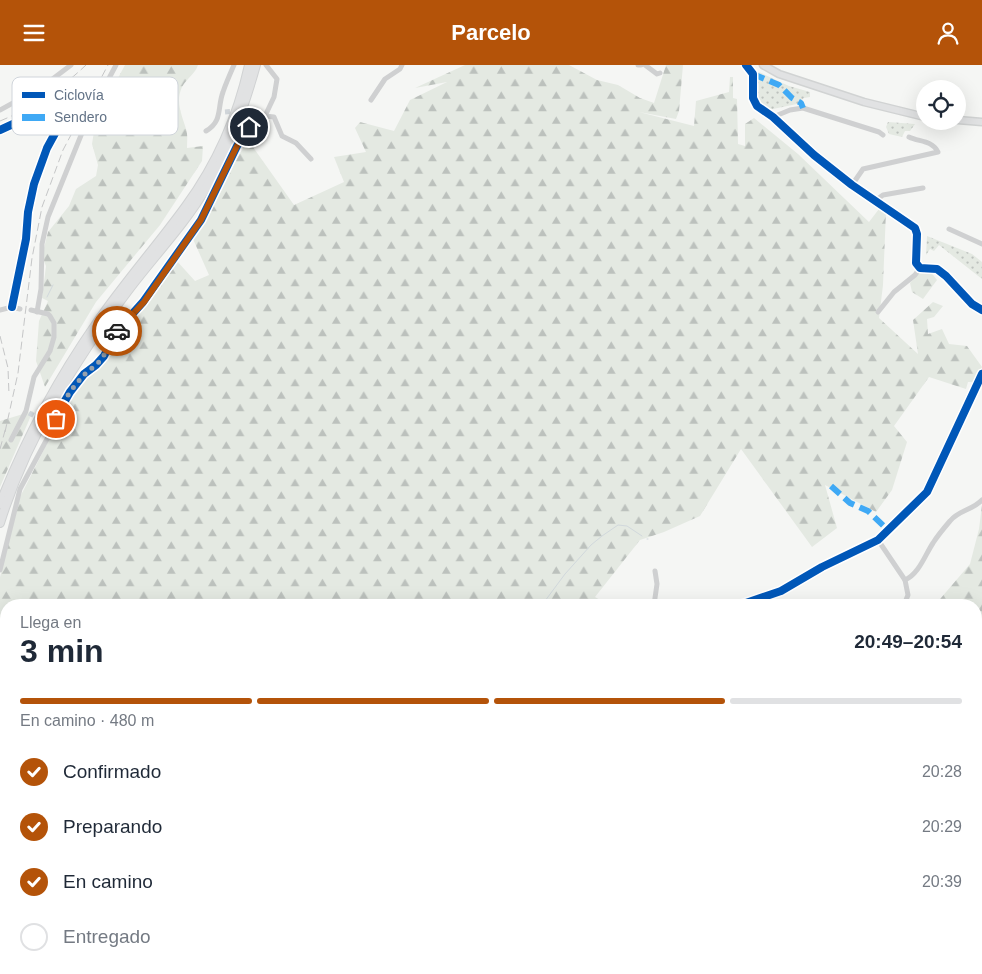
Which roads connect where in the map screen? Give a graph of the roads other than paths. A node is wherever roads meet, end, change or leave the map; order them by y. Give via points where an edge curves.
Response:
1 (71, 65) edge
2 (116, 65) edge
3 (234, 65) edge
4 (249, 65) edge
5 (256, 65) edge
6 (267, 65) edge
7 (402, 65) edge
8 (645, 65) edge
9 (746, 65) edge
10 (763, 65) edge
11 (660, 73) dead end
12 (55, 77) edge
13 (110, 77) edge
14 (370, 100) dead end
15 (12, 103) edge
16 (0, 110) edge
17 (249, 110) dead end
18 (916, 113) edge
19 (265, 116) junction
20 (773, 117) junction
21 (253, 119) junction
22 (966, 121) edge
23 (982, 122) edge
24 (12, 124) edge
25 (0, 130) edge
26 (206, 131) dead end
27 (54, 135) edge
28 (81, 135) edge
29 (883, 135) dead end
30 (909, 137) dead end
31 (311, 159) dead end
32 (852, 185) junction
33 (923, 188) dead end
34 (876, 201) junction
35 (949, 229) dead end
36 (982, 244) edge
37 (920, 268) junction
38 (12, 307) junction
39 (20, 309) dead end
40 (982, 310) edge
41 (0, 311) edge
42 (878, 312) dead end
43 (982, 374) edge
44 (11, 440) dead end
45 (982, 499) edge
46 (0, 504) edge
47 (0, 523) edge
48 (878, 540) junction
49 (0, 570) edge
50 (655, 571) dead end
51 (905, 580) junction
52 (655, 599) edge
53 (758, 599) edge
54 (906, 599) edge

1 - 12 street
2 - 13 street
3 - 26 street via 219,106 223,113
4 - 46 highway via 229,128 208,171 187,205 107,308 62,375 32,431
5 - 47 highway via 235,129 215,172 193,207 102,326 68,378 30,449
6 - 19 street via 277,79 274,97
7 - 14 street via 385,79
8 - 11 street
9 - 20 street via 753,74 753,98 757,106
10 - 18 main road via 780,74 864,102
15 - 16 street
17 - 21 street
19 - 21 street
19 - 31 street via 274,117 282,136 296,143
20 - 29 street via 804,108
20 - 32 street
21 - 49 street via 201,220 144,302 117,331 104,356 84,374 58,413 20,489
22 - 23 main road
24 - 25 street
27 - 38 street via 34,184
28 - 44 street via 48,217 42,245 41,289 36,312 48,314 54,323 54,337 50,351 34,377 28,412
30 - 32 street via 923,139 938,152 863,169
32 - 34 street
33 - 34 street via 883,195
34 - 37 street via 915,228 916,263
35 - 36 street
37 - 40 street via 937,269
37 - 42 street
38 - 39 street
38 - 41 street
43 - 48 street via 927,492
45 - 51 street via 952,518 916,570
48 - 51 street
48 - 53 street via 781,591
50 - 52 street
51 - 54 street

